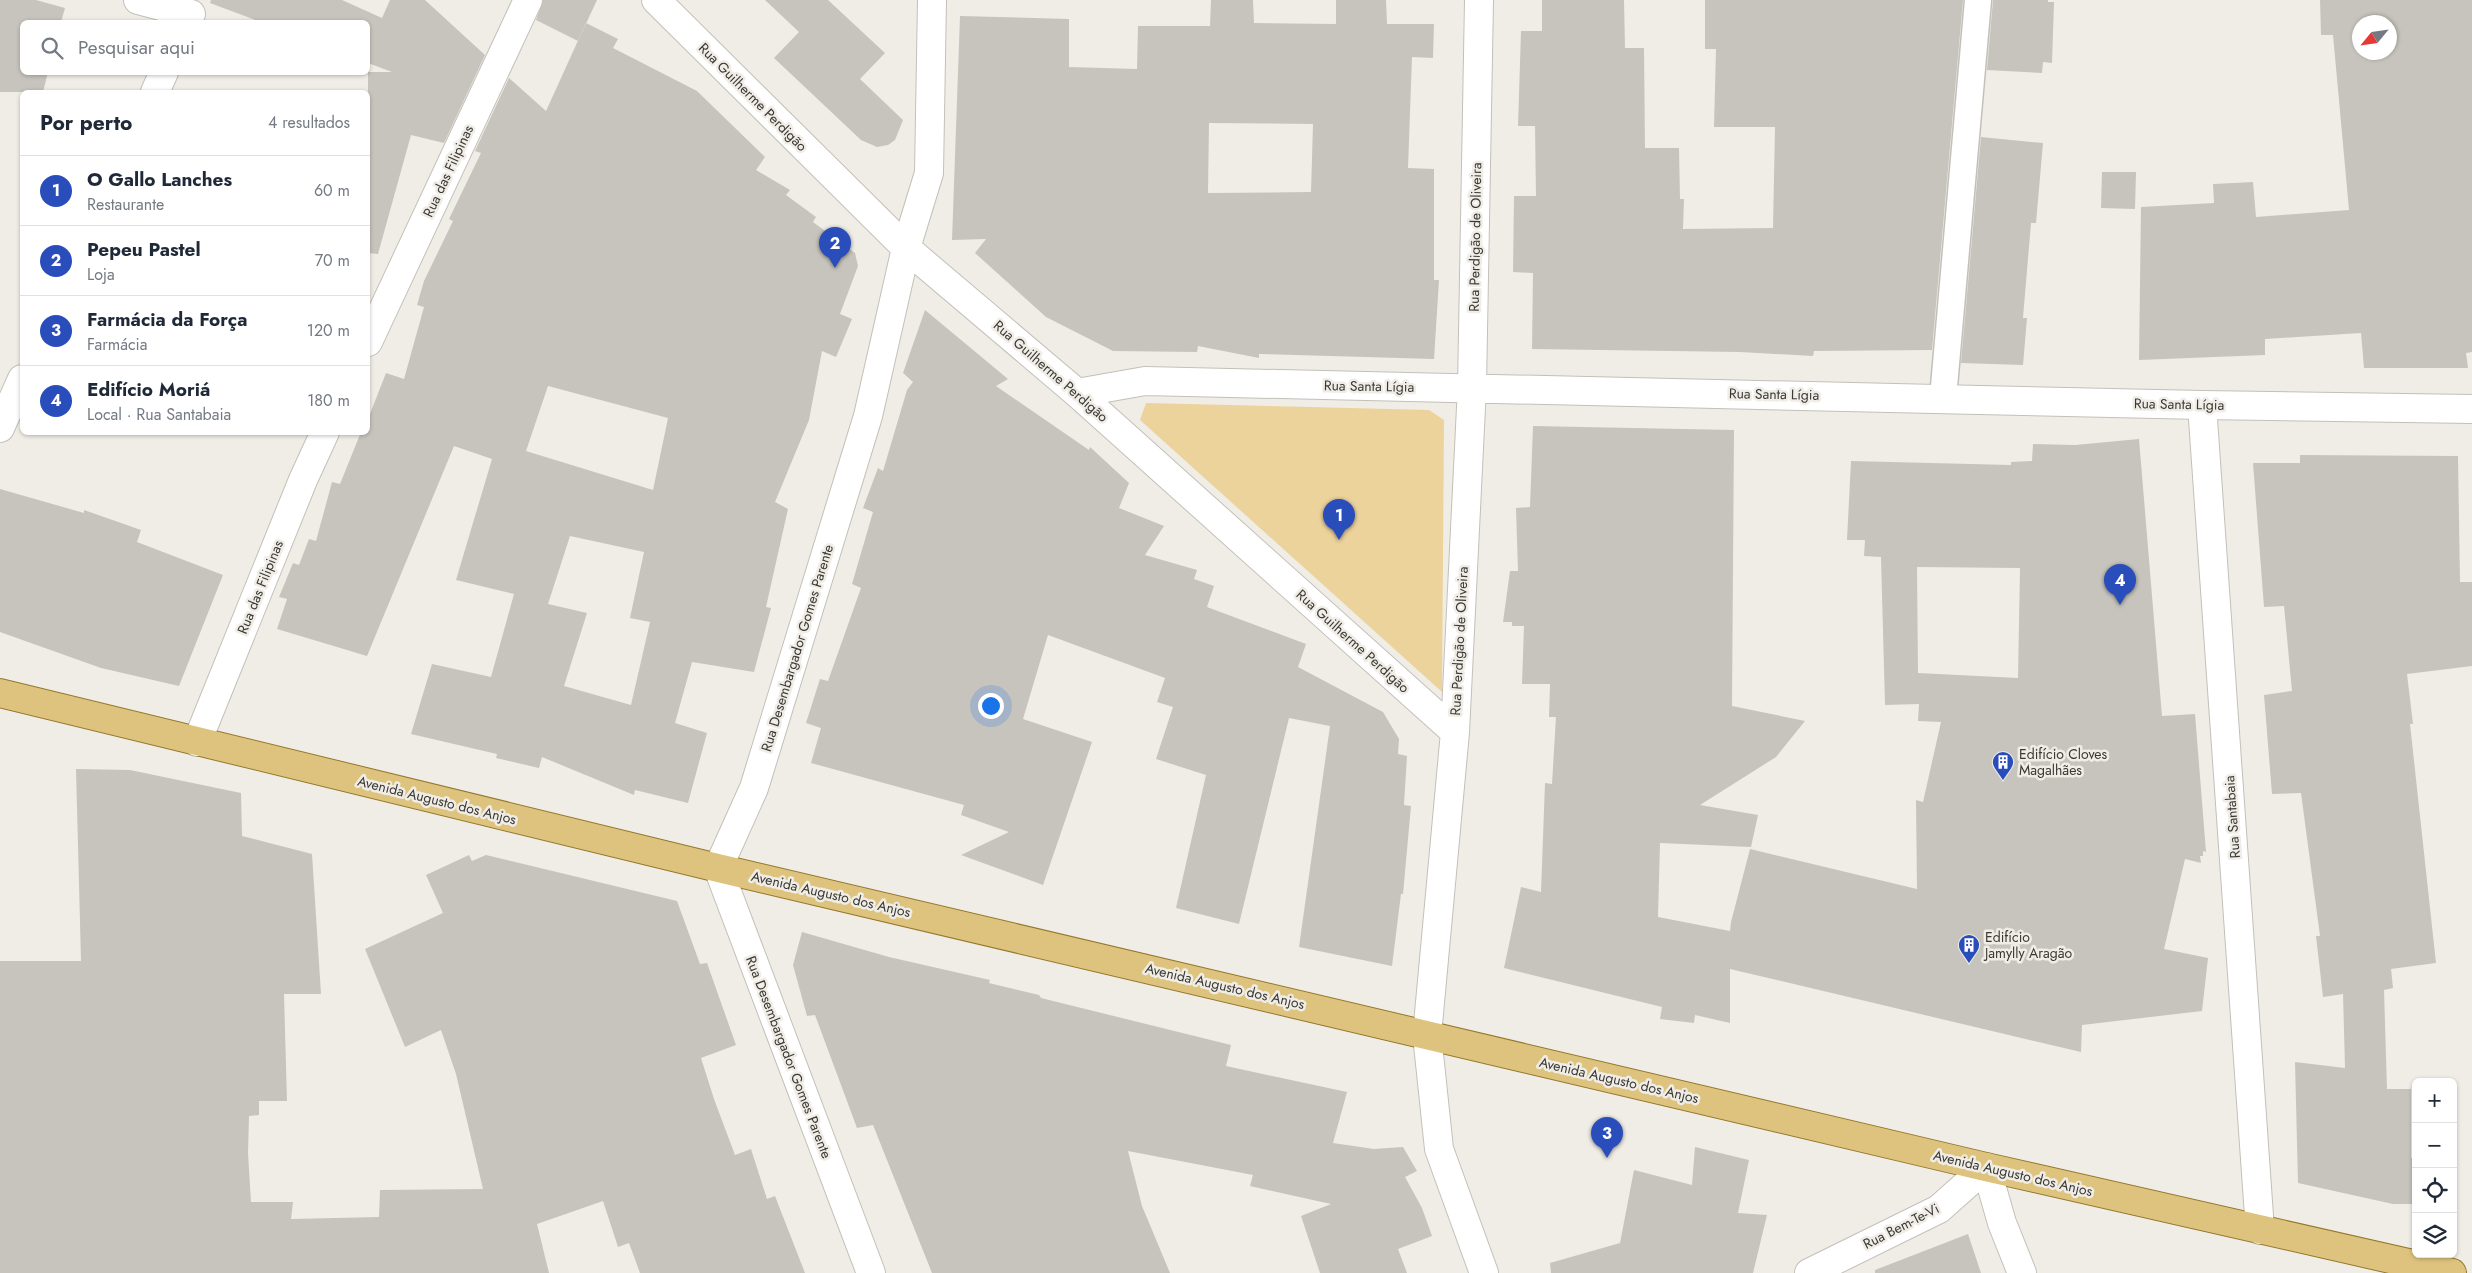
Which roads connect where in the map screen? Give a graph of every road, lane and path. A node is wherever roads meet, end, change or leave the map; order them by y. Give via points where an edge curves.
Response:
1 (138, 0) edge
2 (528, 0) edge
3 (656, 0) edge
4 (932, 0) edge
5 (1479, 0) edge
6 (1978, 0) edge
7 (192, 12) edge
8 (163, 75) edge
9 (156, 90) edge
10 (906, 248) junction
11 (370, 338) edge
12 (20, 383) edge
13 (1472, 388) junction
14 (1077, 393) junction
15 (1943, 398) junction
16 (2202, 405) junction
17 (2472, 409) edge
18 (0, 428) edge
19 (324, 435) edge
20 (0, 693) edge
21 (1455, 732) junction
22 (197, 742) junction
23 (718, 868) junction
24 (1428, 1035) junction
25 (1986, 1167) junction
26 (2260, 1230) junction
27 (871, 1273) edge
28 (1484, 1273) edge
29 (1808, 1273) edge
30 (2022, 1273) edge
31 (2452, 1273) edge

1 - 7 street
2 - 11 street, Rua das Filipinas
3 - 10 street, Rua Guilherme Perdigão
4 - 10 street, Rua Desembargador Gomes Parente via 929,173
5 - 13 street, Rua Perdigão de Oliveira
6 - 15 lane
8 - 9 street
10 - 14 street, Rua Guilherme Perdigão
10 - 23 street, Rua Desembargador Gomes Parente via 859,444 754,788
12 - 18 street
13 - 14 street, Rua Santa Lígia via 1145,381
13 - 15 street, Rua Santa Lígia
13 - 21 street, Rua Perdigão de Oliveira
14 - 21 street, Rua Guilherme Perdigão
15 - 16 street, Rua Santa Lígia
16 - 17 street, Rua Santa Lígia
16 - 26 street, Rua Santabaia
19 - 22 street, Rua das Filipinas
20 - 22 main road, Avenida Augusto dos Anjos
21 - 24 street, Rua Perdigão de Oliveira
22 - 23 main road, Avenida Augusto dos Anjos
23 - 24 main road, Avenida Augusto dos Anjos
23 - 27 street, Rua Desembargador Gomes Parente
24 - 25 main road, Avenida Augusto dos Anjos
24 - 28 street, Rua Perdigão de Oliveira via 1440,1149
25 - 26 main road, Avenida Augusto dos Anjos
25 - 29 street, Rua Bem-Te-Vi via 1939,1209
25 - 30 street via 2002,1224
26 - 31 main road, Avenida Augusto dos Anjos

